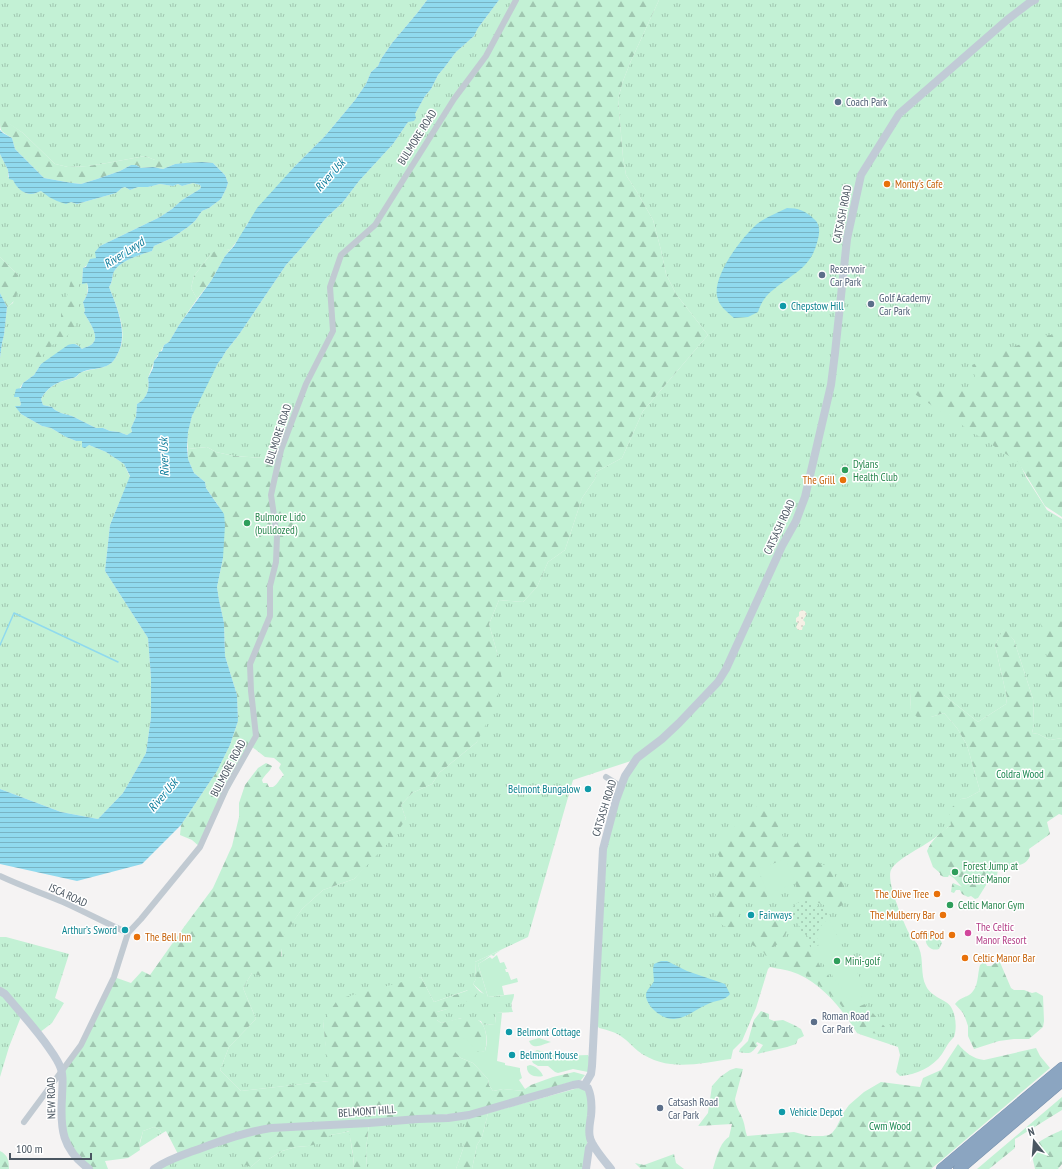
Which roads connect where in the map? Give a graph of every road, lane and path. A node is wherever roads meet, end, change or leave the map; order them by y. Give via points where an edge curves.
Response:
1 (516, 0) edge
2 (1035, 0) edge
3 (606, 777) dead end
4 (620, 786) junction
5 (0, 876) edge
6 (128, 933) junction
7 (0, 991) edge
8 (1062, 1064) edge
9 (1062, 1068) edge
10 (62, 1070) junction
11 (1045, 1081) junction
12 (1062, 1081) edge
13 (584, 1086) junction
14 (1062, 1091) edge
15 (24, 1122) dead end
16 (592, 1143) junction
17 (89, 1169) edge
18 (154, 1169) edge
19 (586, 1169) edge
20 (611, 1169) edge
21 (942, 1169) edge
22 (960, 1169) edge
23 (969, 1169) edge

1 - 6 street, BULMORE ROAD via 486,56 454,99 375,225 341,255 330,287 333,331 306,384 286,436 271,495 277,536 276,562 270,586 270,616 250,664 256,736 226,790 200,847
2 - 4 street, CATSASH ROAD via 1007,20 899,114 861,175 847,239 831,385 805,497 798,515 718,682 662,739 637,758
3 - 4 street
4 - 13 street, CATSASH ROAD via 603,848 592,1066 591,1074
5 - 6 street, ISCA ROAD
6 - 10 street, BULMORE ROAD via 110,986 80,1045
7 - 10 street, NEW ROAD via 39,1032
8 - 11 highway
9 - 11 highway
10 - 15 street, BULMORE ROAD
10 - 17 street, NEW ROAD via 63,1135 70,1151
11 - 21 highway
12 - 22 highway
13 - 16 street via 588,1088 592,1106 589,1132
13 - 18 street, BELMONT HILL via 573,1085 496,1108 455,1117 256,1130 179,1156
14 - 23 highway
16 - 19 street
16 - 20 street

